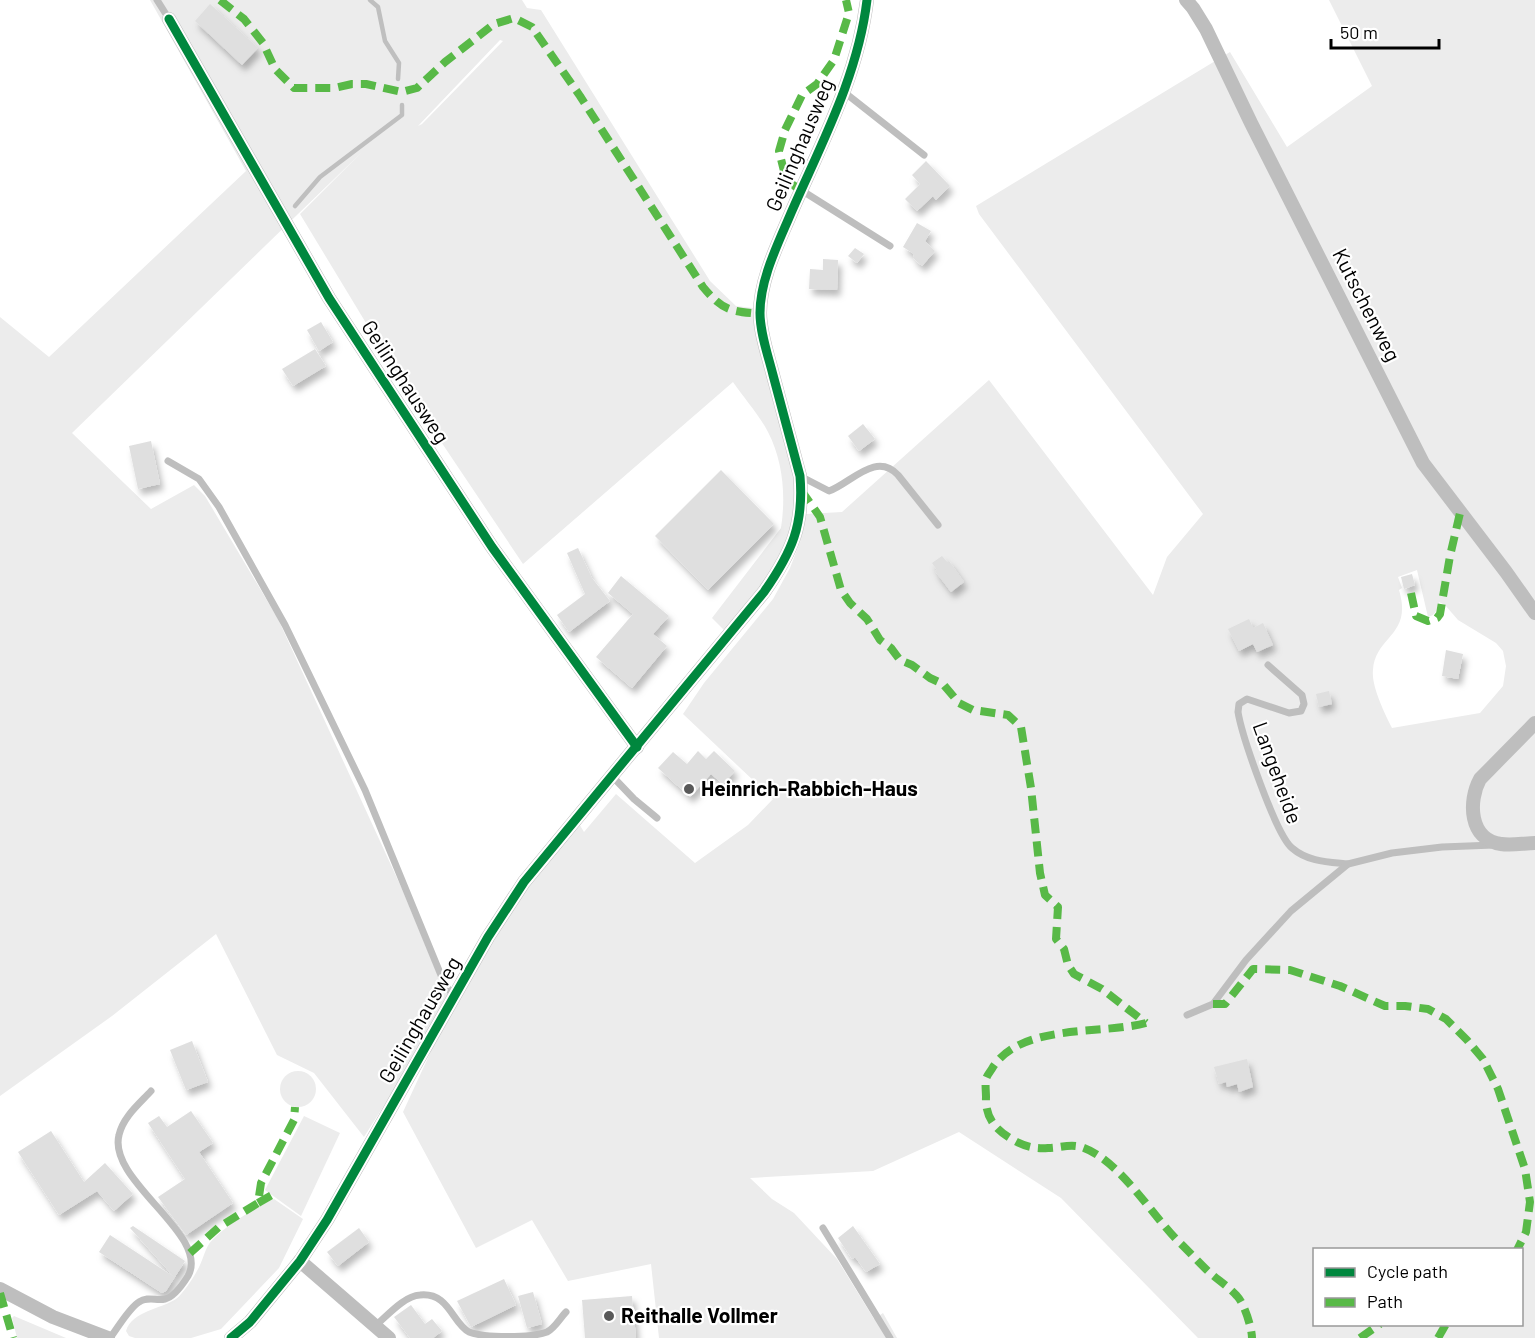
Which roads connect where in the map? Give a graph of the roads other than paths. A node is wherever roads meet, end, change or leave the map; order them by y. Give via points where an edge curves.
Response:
1 (157, 0) edge
2 (867, 0) edge
3 (1186, 0) edge
4 (169, 19) joint
5 (844, 92) junction
6 (924, 155) dead end
7 (801, 190) junction
8 (890, 246) dead end
9 (168, 461) dead end
10 (800, 476) junction
11 (938, 525) dead end
12 (1535, 613) edge
13 (1268, 665) dead end
14 (1535, 723) edge
15 (637, 747) junction
16 (613, 777) junction
17 (657, 818) dead end
18 (1535, 843) edge
19 (1503, 844) junction
20 (1348, 864) junction
21 (454, 997) junction
22 (1187, 1015) dead end
23 (152, 1091) dead end
24 (823, 1228) dead end
25 (300, 1262) junction
26 (0, 1289) edge
27 (566, 1312) dead end
28 (250, 1322) junction
29 (375, 1326) junction
30 (109, 1338) edge
31 (231, 1338) edge
32 (244, 1338) edge
33 (389, 1338) edge
34 (890, 1338) edge

1 - 4 lane
2 - 5 street, Geilinghausweg
3 - 12 street, Kutschenweg via 1206,29 1423,463
4 - 15 street, Geilinghausweg via 329,298 492,547
5 - 6 lane
5 - 7 street, Geilinghausweg
7 - 8 lane
7 - 10 street, Geilinghausweg via 766,278 760,314
9 - 21 lane, Geilinghausweg via 199,479 219,507 285,625 365,790 445,985
10 - 11 lane via 829,491 874,467 886,465
10 - 15 street, Geilinghausweg via 798,525 781,567
13 - 20 lane, Langeheide via 1302,695 1301,711 1289,713 1247,699 1239,704 1238,712 1280,834 1292,849 1313,860
14 - 19 street via 1487,771 1474,790 1471,810 1477,827 1489,840
15 - 16 street, Geilinghausweg
16 - 17 lane
16 - 21 street, Geilinghausweg via 524,882
18 - 19 street
19 - 20 lane, Langeheide via 1401,852
20 - 22 lane, Langeheide via 1291,911 1213,1004
21 - 25 street, Geilinghausweg
23 - 30 lane via 130,1113 119,1135 118,1153 190,1253 192,1264 188,1276 172,1295 164,1300 138,1302
24 - 34 lane
25 - 28 street, Geilinghausweg
25 - 29 street
26 - 30 street via 53,1317
27 - 29 lane via 547,1332 498,1338 478,1336 467,1331 442,1301 422,1294 412,1297
28 - 31 street, Geilinghausweg
28 - 32 street, Geilinghausweg
29 - 33 street

